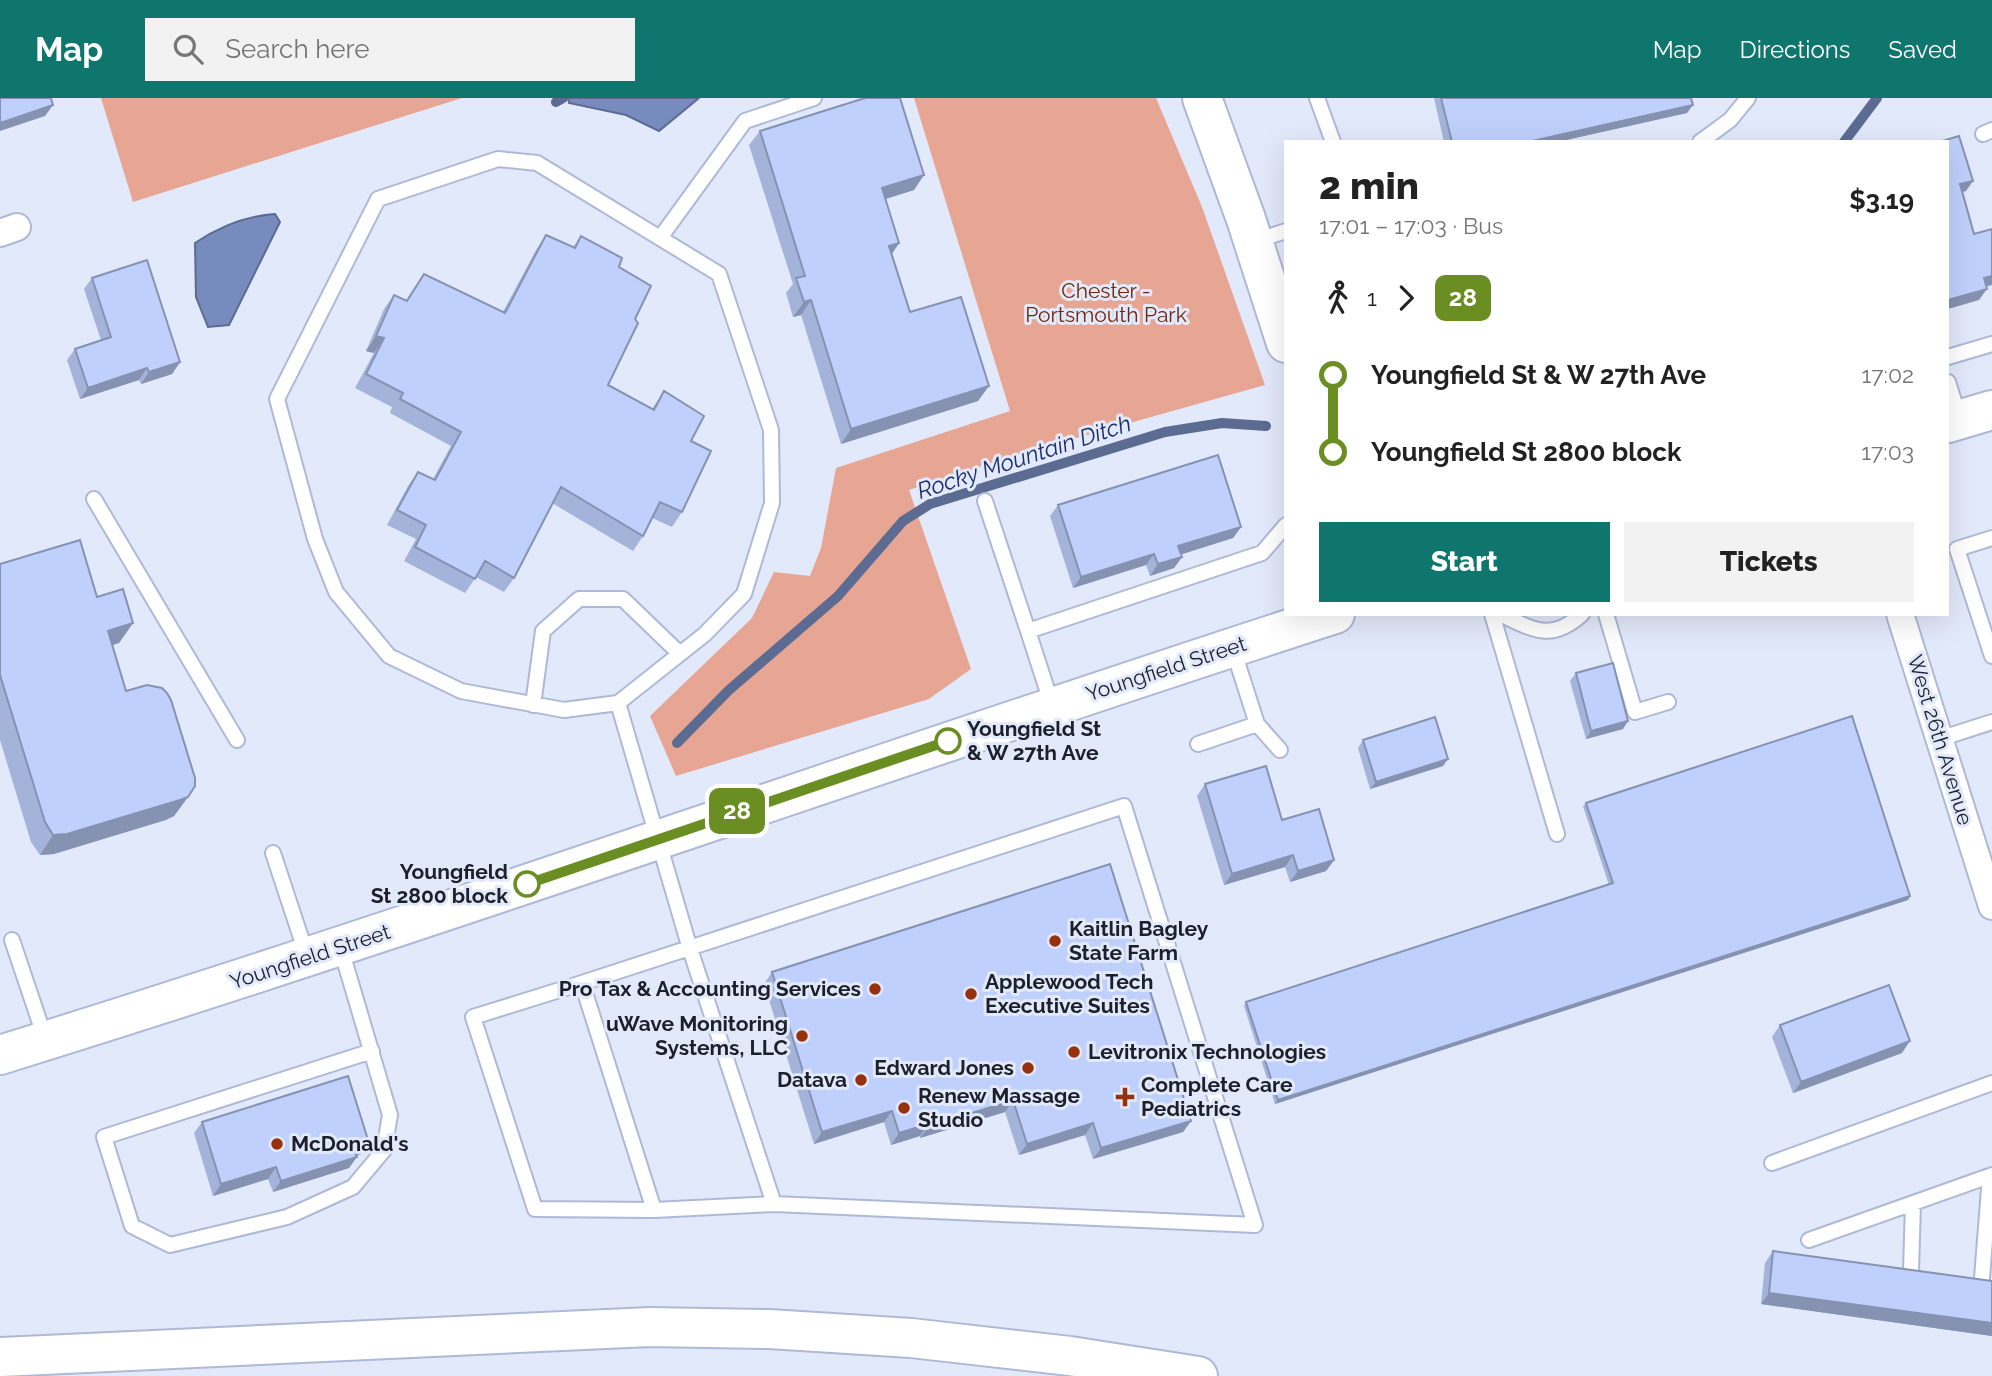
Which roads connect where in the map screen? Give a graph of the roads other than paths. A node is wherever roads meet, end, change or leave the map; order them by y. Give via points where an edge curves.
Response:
1 (814, 98) edge
2 (1202, 98) edge
3 (1317, 98) edge
4 (1748, 98) edge
5 (1333, 140) edge
6 (1703, 140) edge
7 (1270, 237) edge
8 (660, 238) junction
9 (1284, 331) edge
10 (1992, 344) edge
11 (1949, 357) edge
12 (1949, 384) edge
13 (1966, 418) edge
14 (94, 499) dead end
15 (985, 501) dead end
16 (1284, 527) edge
17 (1992, 538) edge
18 (1329, 616) edge
19 (1493, 616) edge
20 (1504, 616) edge
21 (1580, 616) edge
22 (1607, 616) edge
23 (1901, 616) edge
24 (1028, 631) junction
25 (1232, 647) junction
26 (680, 654) junction
27 (1992, 656) edge
28 (1668, 702) dead end
29 (618, 703) junction
30 (533, 705) junction
31 (1053, 706) junction
32 (1992, 722) edge
33 (1256, 724) junction
34 (1939, 739) junction
35 (237, 740) dead end
36 (1198, 744) dead end
37 (1280, 750) dead end
38 (1556, 834) dead end
39 (657, 839) junction
40 (273, 853) dead end
41 (1992, 906) edge
42 (12, 940) dead end
43 (690, 949) junction
44 (324, 953) junction
45 (582, 982) junction
46 (46, 1041) junction
47 (372, 1051) junction
48 (0, 1055) edge
49 (1992, 1083) edge
50 (1772, 1163) dead end
51 (1991, 1176) edge
52 (1913, 1203) junction
53 (774, 1204) junction
54 (654, 1210) junction
55 (1809, 1240) dead end
56 (1911, 1272) edge
57 (1982, 1278) edge
58 (0, 1357) edge
59 (1198, 1376) edge

1 - 8 lane via 745,121
2 - 7 main road
3 - 5 lane
4 - 6 lane via 1730,120
7 - 9 main road
8 - 26 lane via 719,274 771,430 772,503 744,594
8 - 30 lane via 537,163 498,159 378,198 277,399 315,539 336,592 389,656 461,691
10 - 11 lane
12 - 13 lane
14 - 35 lane
15 - 24 lane
16 - 24 lane via 1262,553
17 - 27 lane via 1957,549
18 - 25 main road, Youngfield Street
19 - 38 lane
20 - 21 lane via 1551,632
22 - 28 lane via 1634,712
23 - 34 street, West 26th Avenue
24 - 31 lane
25 - 31 main road, Youngfield Street
25 - 33 lane
26 - 29 lane
26 - 30 lane via 623,599 579,599 542,631
29 - 30 lane via 564,710
29 - 39 lane
31 - 39 main road, Youngfield Street
32 - 34 lane
33 - 36 lane
33 - 37 lane
34 - 41 street, West 26th Avenue
39 - 43 lane
39 - 44 main road, Youngfield Street
40 - 44 lane
42 - 46 lane
43 - 45 lane
43 - 53 lane
43 - 53 lane via 1124,806 1255,1225
44 - 46 main road, Youngfield Street
44 - 47 lane
45 - 54 lane
45 - 54 lane via 473,1017 535,1209
46 - 48 main road, Youngfield Street
47 - 47 lane via 104,1137 132,1226 170,1245 287,1217 353,1186 384,1150 390,1115
49 - 50 lane
51 - 52 lane
51 - 57 lane
52 - 55 lane
52 - 56 lane
53 - 54 lane
58 - 59 main road via 650,1327 911,1338

